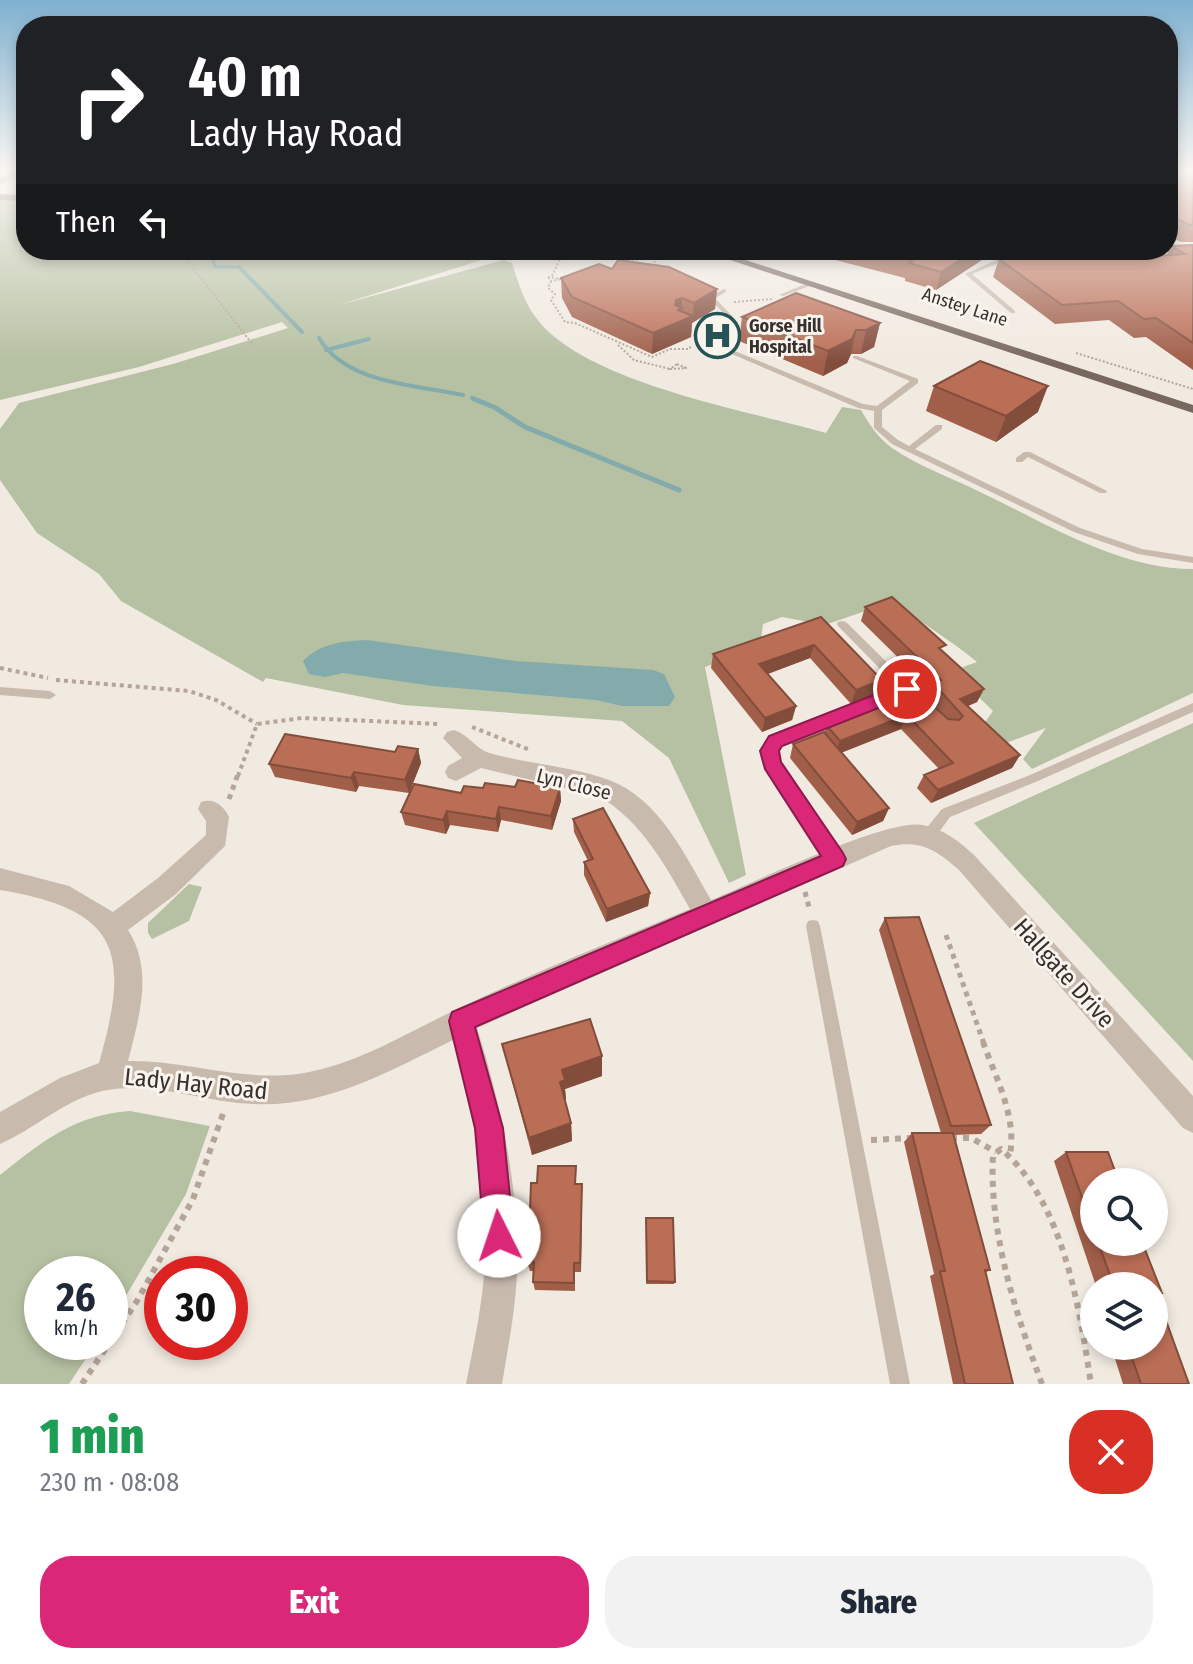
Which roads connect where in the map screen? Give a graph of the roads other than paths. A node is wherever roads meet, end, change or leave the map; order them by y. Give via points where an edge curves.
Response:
1 (736, 260) edge
2 (758, 260) edge
3 (1002, 260) edge
4 (991, 264) junction
5 (1015, 266) edge
6 (810, 284) junction
7 (724, 291) dead end
8 (782, 295) edge
9 (1013, 312) dead end
10 (687, 327) edge
11 (717, 335) junction
12 (855, 357) edge
13 (1193, 398) edge
14 (878, 409) junction
15 (1193, 409) edge
16 (939, 427) dead end
17 (909, 449) junction
18 (1019, 460) dead end
19 (1103, 491) dead end
20 (1193, 560) edge
21 (842, 624) dead end
22 (907, 689) junction
23 (0, 691) edge
24 (50, 695) dead end
25 (1193, 707) edge
26 (928, 708) edge
27 (454, 738) dead end
28 (478, 759) junction
29 (456, 772) dead end
30 (209, 809) dead end
31 (929, 835) junction
32 (836, 859) junction
33 (0, 879) edge
34 (706, 914) junction
35 (813, 926) road end
36 (111, 928) junction
37 (461, 1021) junction
38 (110, 1075) junction
39 (1193, 1118) edge
40 (0, 1129) edge
41 (484, 1384) edge
42 (900, 1384) edge

1 - 6 main road
2 - 13 main road, Anstey Lane
3 - 4 lane
4 - 5 lane
4 - 9 lane via 967,275
6 - 8 lane
6 - 15 main road
7 - 11 lane via 711,297 730,317
10 - 11 lane
11 - 14 lane via 722,348
12 - 14 lane via 915,381
14 - 17 lane via 878,428
16 - 17 lane
17 - 20 lane via 1077,530 1141,552
18 - 19 lane via 1027,454
21 - 22 lane
22 - 26 lane
22 - 32 lane via 776,741 769,751 772,764
23 - 24 lane
25 - 31 lane via 946,813
27 - 28 street, Lyn Close
28 - 29 street
28 - 34 street, Lyn Close via 605,788 623,798 652,825
30 - 36 street via 218,817 217,839
31 - 32 street, Lady Hay Road via 888,837
31 - 39 street, Hallgate Drive via 967,863
32 - 34 street, Lady Hay Road
33 - 36 street via 91,907
34 - 37 street, Lady Hay Road
35 - 42 lane
36 - 38 street via 129,963 129,984
37 - 38 street, Lady Hay Road via 334,1079 278,1092 231,1090 153,1075
37 - 41 street via 489,1128 499,1236 498,1309
38 - 40 street, Lady Hay Road via 51,1097

